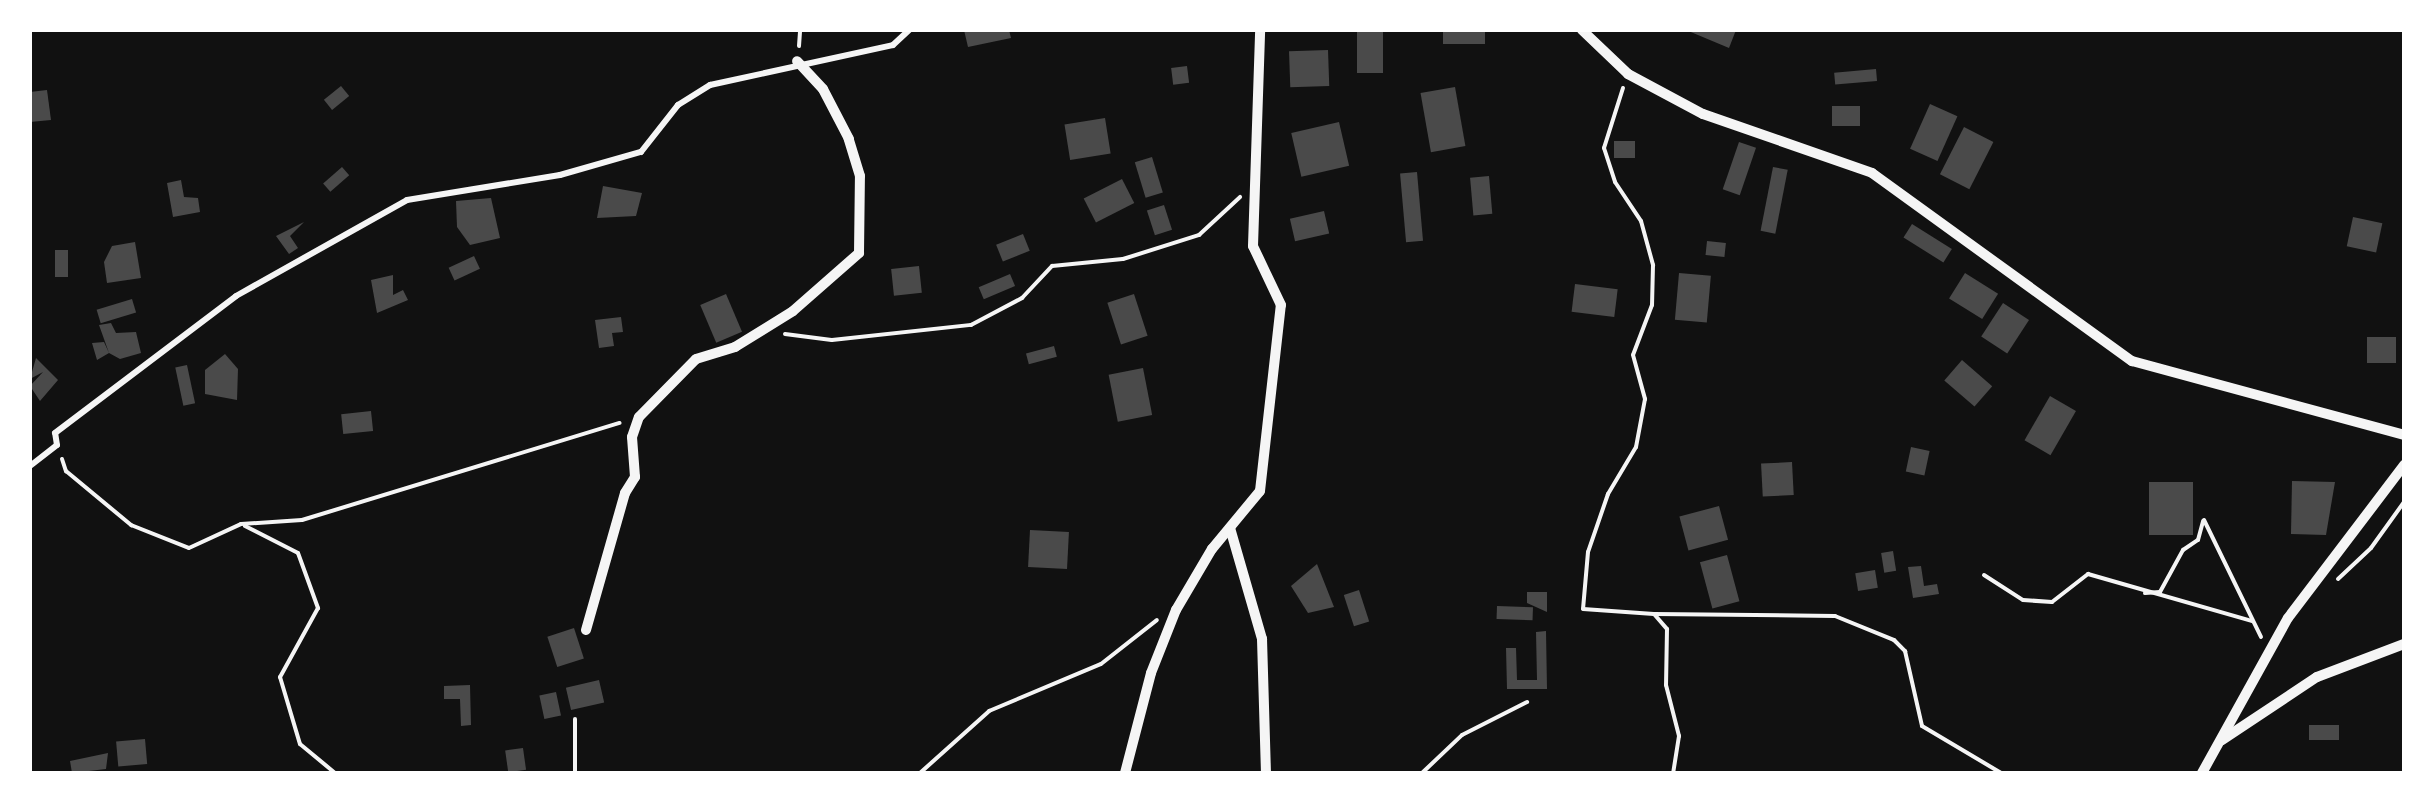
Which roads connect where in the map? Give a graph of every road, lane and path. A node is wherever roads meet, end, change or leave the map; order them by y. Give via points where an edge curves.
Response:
1 (909, 30) edge
2 (1260, 30) edge
3 (1582, 30) edge
4 (797, 61) junction
5 (1628, 74) junction
6 (1250, 187) junction
7 (770, 338) dead end
8 (639, 417) junction
9 (2404, 435) edge
10 (57, 445) junction
11 (2404, 465) edge
12 (30, 466) edge
13 (241, 524) junction
14 (1230, 528) junction
15 (1984, 575) dead end
16 (2140, 593) junction
17 (1176, 610) junction
18 (1654, 614) junction
19 (2252, 621) junction
20 (586, 630) dead end
21 (2404, 644) edge
22 (2254, 654) dead end
23 (1527, 702) dead end
24 (575, 719) dead end
25 (2221, 741) junction
26 (335, 773) edge
27 (575, 773) edge
28 (920, 773) edge
29 (1125, 773) edge
30 (1266, 773) edge
31 (1422, 773) edge
32 (1673, 773) edge
33 (2001, 773) edge
34 (2202, 773) edge

1 - 4 lane via 893,45
2 - 6 street
3 - 5 street
4 - 8 street via 823,90 860,176 858,253 793,310 736,347 696,359
4 - 10 lane via 710,85 678,105 641,152 560,175 407,200 236,296 55,433
5 - 9 street via 1702,114 1872,174 2132,360
5 - 18 path via 1604,148 1641,220 1653,265 1652,305 1632,355 1645,399 1636,447 1608,494 1588,552 1583,609
6 - 7 path via 1199,235 1124,259 1052,266 1022,298 970,325 868,338
6 - 14 street via 1253,246 1281,305 1260,491
8 - 13 path via 302,520
8 - 20 street via 632,437 635,478 624,494
10 - 12 lane
10 - 13 path via 66,471 131,525 189,548
11 - 25 street via 2288,618
13 - 26 path via 298,553 318,608 280,677 300,744
14 - 17 street
14 - 30 street via 1262,639
15 - 16 path via 2023,600 2052,602 2088,574
16 - 19 path
16 - 19 path via 2160,592 2184,550 2198,540 2204,520
17 - 28 path via 1101,664 989,711
17 - 29 street via 1150,673
18 - 32 path via 1666,629 1666,685 1679,736
18 - 33 path via 1834,616 1894,640 1905,650 1922,726
19 - 22 path via 2261,636
21 - 25 street via 2316,677
23 - 31 path via 1462,735
24 - 27 path
25 - 34 street

